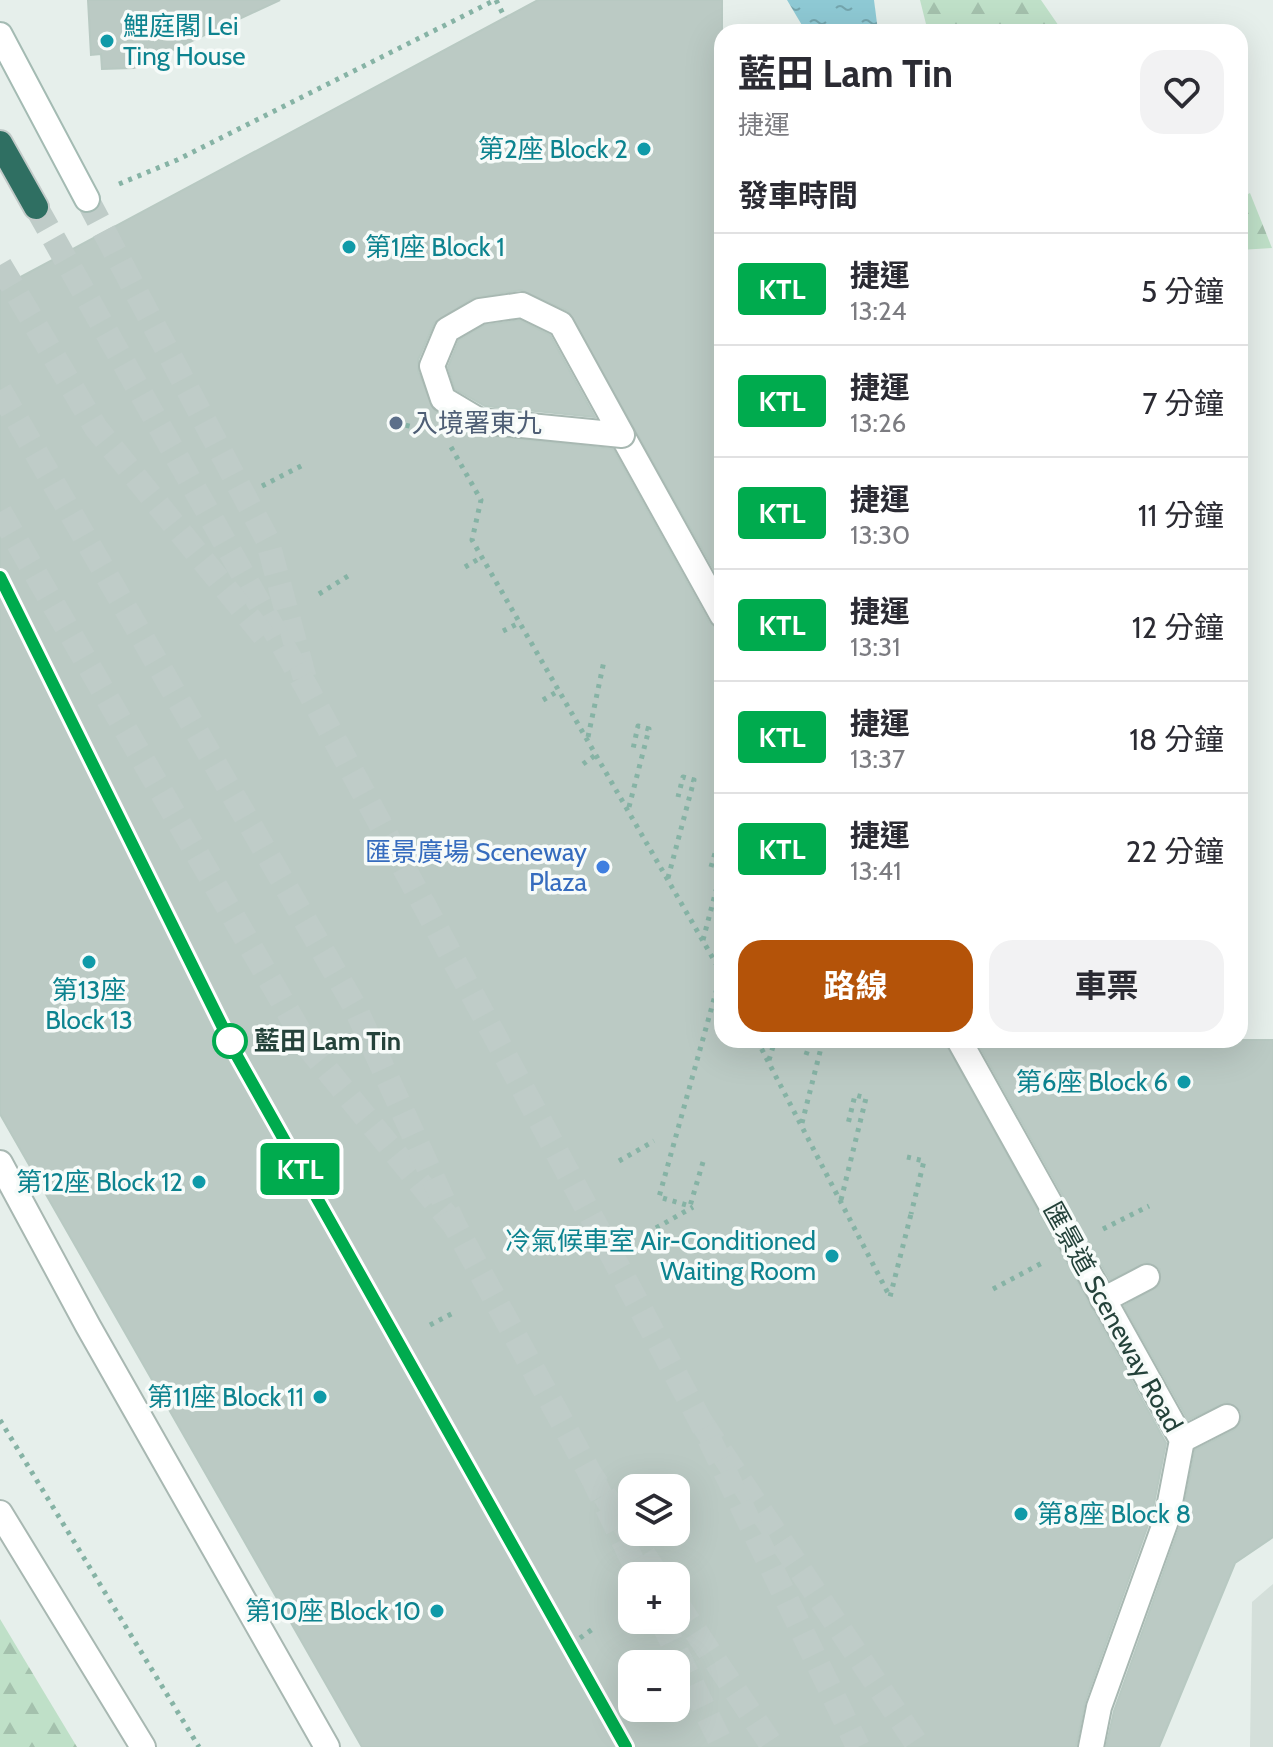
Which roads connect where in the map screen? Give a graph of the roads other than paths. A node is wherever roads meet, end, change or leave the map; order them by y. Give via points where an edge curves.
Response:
1 (0, 35) edge
2 (0, 143) edge
3 (97, 194) tunnel mouth
4 (36, 207) tunnel mouth
5 (622, 435) junction
6 (714, 601) edge
7 (963, 1048) edge
8 (0, 1163) edge
9 (1147, 1277) dead end
10 (1103, 1300) junction
11 (1227, 1417) dead end
12 (1182, 1440) junction
13 (0, 1513) edge
14 (143, 1747) edge
15 (327, 1747) edge
16 (1091, 1747) edge

1 - 3 street
2 - 4 highway
5 - 5 street, bridge via 561,324 522,305 480,311 447,330 432,366 443,399 455,407 480,421
5 - 6 street
7 - 10 street, 匯景道 Sceneway Road
8 - 15 street
9 - 10 street
10 - 12 street, 匯景道 Sceneway Road
11 - 12 street
12 - 16 street, 匯景道 Sceneway Road via 1167,1518 1099,1707
13 - 14 street

